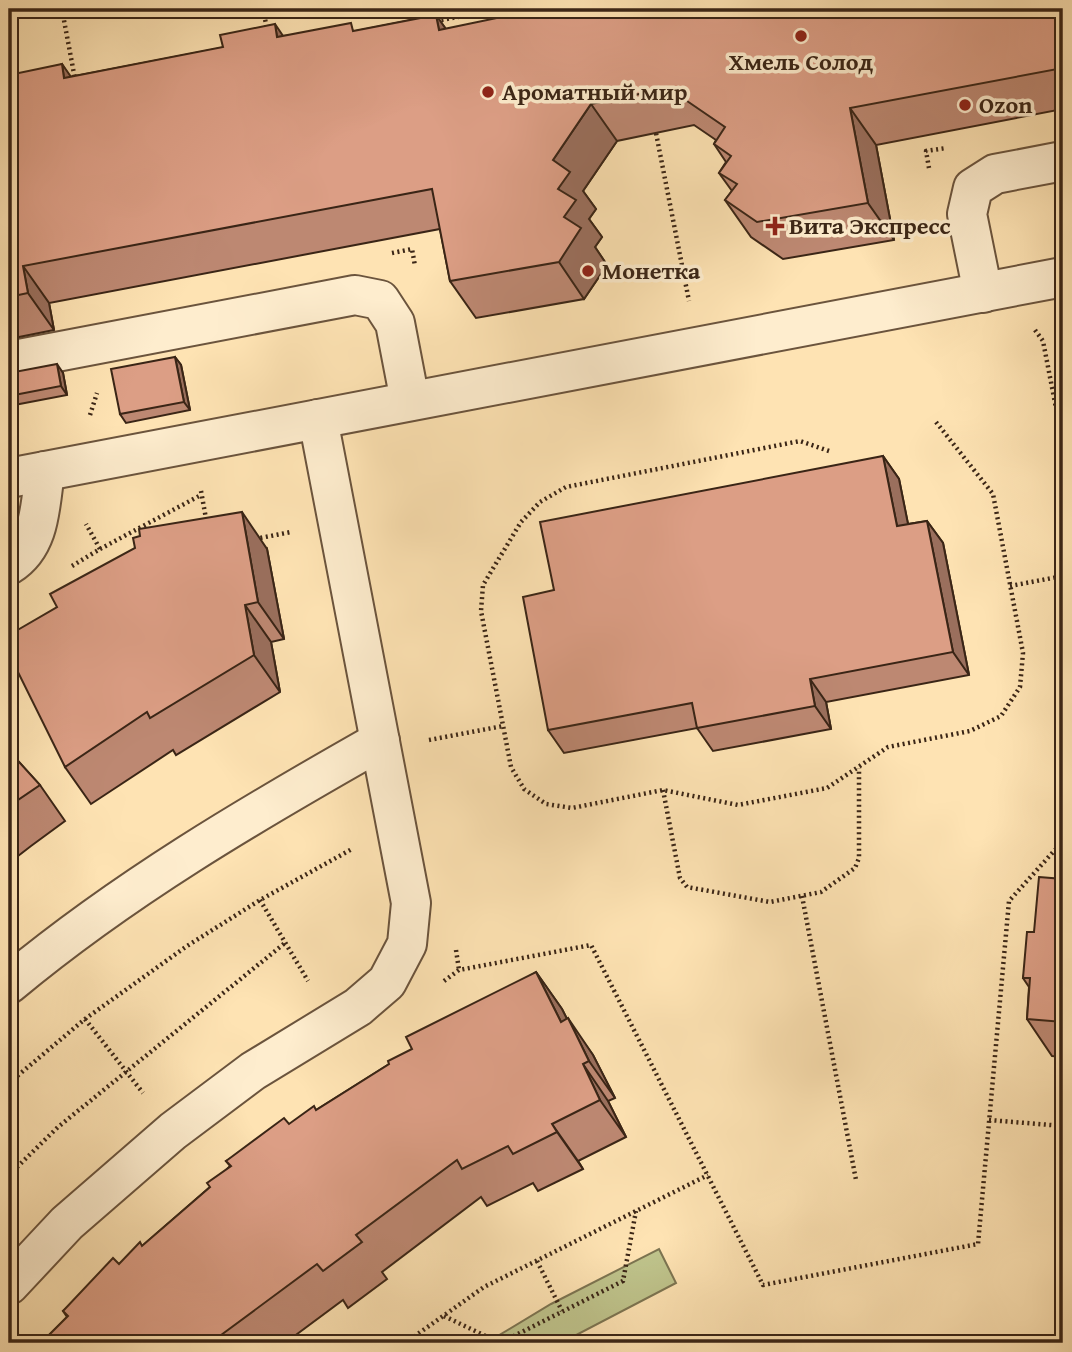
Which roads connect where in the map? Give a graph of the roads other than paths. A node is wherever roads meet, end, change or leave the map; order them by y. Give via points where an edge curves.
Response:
1 (1063, 161) edge
2 (1063, 277) edge
3 (982, 293) junction
4 (9, 361) edge
5 (410, 401) junction
6 (318, 419) junction
7 (27, 474) edge
8 (9, 565) edge
9 (398, 742) junction
10 (9, 984) edge
11 (9, 1285) edge

1 - 3 lane via 995,174 973,188 967,214
2 - 3 lane
3 - 5 lane
4 - 5 lane via 355,295 380,300 395,323
5 - 6 lane
6 - 7 lane
6 - 9 lane
7 - 8 lane via 37,530 19,559
9 - 10 lane via 258,810 91,919
9 - 11 lane via 411,903 407,944 387,982 358,1007 253,1071 173,1131 67,1223

